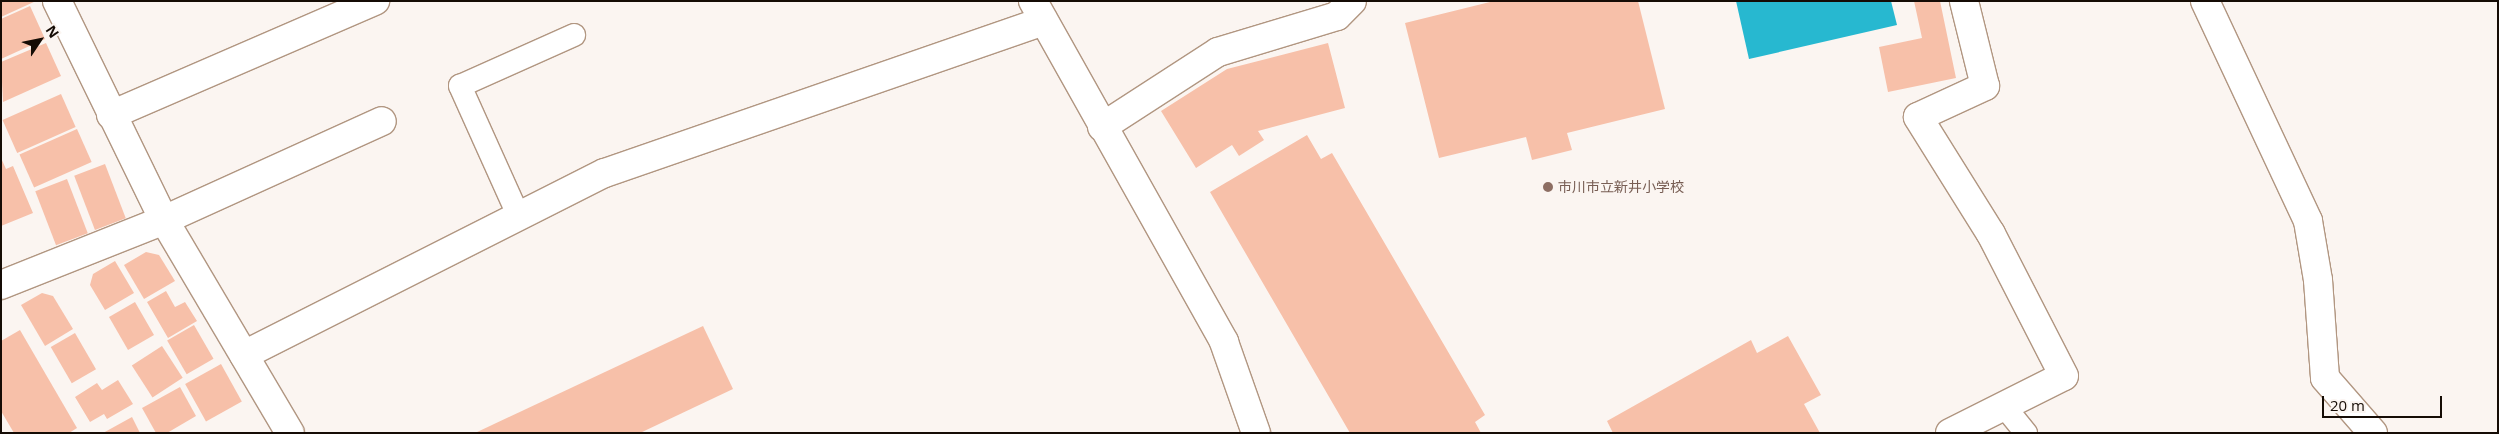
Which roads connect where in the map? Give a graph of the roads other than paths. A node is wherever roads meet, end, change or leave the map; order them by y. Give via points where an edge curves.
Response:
1 (57, 1) edge
2 (375, 1) edge
3 (1352, 1) edge
4 (1964, 1) edge
5 (2205, 1) edge
6 (1038, 11) edge
7 (574, 35) dead end
8 (110, 114) junction
9 (382, 121) dead end
10 (1102, 127) junction
11 (519, 217) junction
12 (164, 220) junction
13 (1, 285) edge
14 (244, 355) junction
15 (2004, 406) junction
16 (290, 433) edge
17 (1255, 433) edge
18 (1950, 433) edge
19 (2026, 433) edge
20 (2373, 433) edge

1 - 8 street
2 - 8 street
3 - 10 street via 1337,16 1218,52
4 - 15 street via 1985,86 1918,117 1991,234 2064,376
5 - 20 street via 2308,221 2318,280 2325,378
6 - 10 street
6 - 11 street via 605,173
7 - 11 lane via 460,86
8 - 12 street
9 - 12 street
10 - 17 street via 1224,342
11 - 14 street
12 - 13 street
12 - 14 street
14 - 16 street
15 - 18 street
15 - 19 lane

